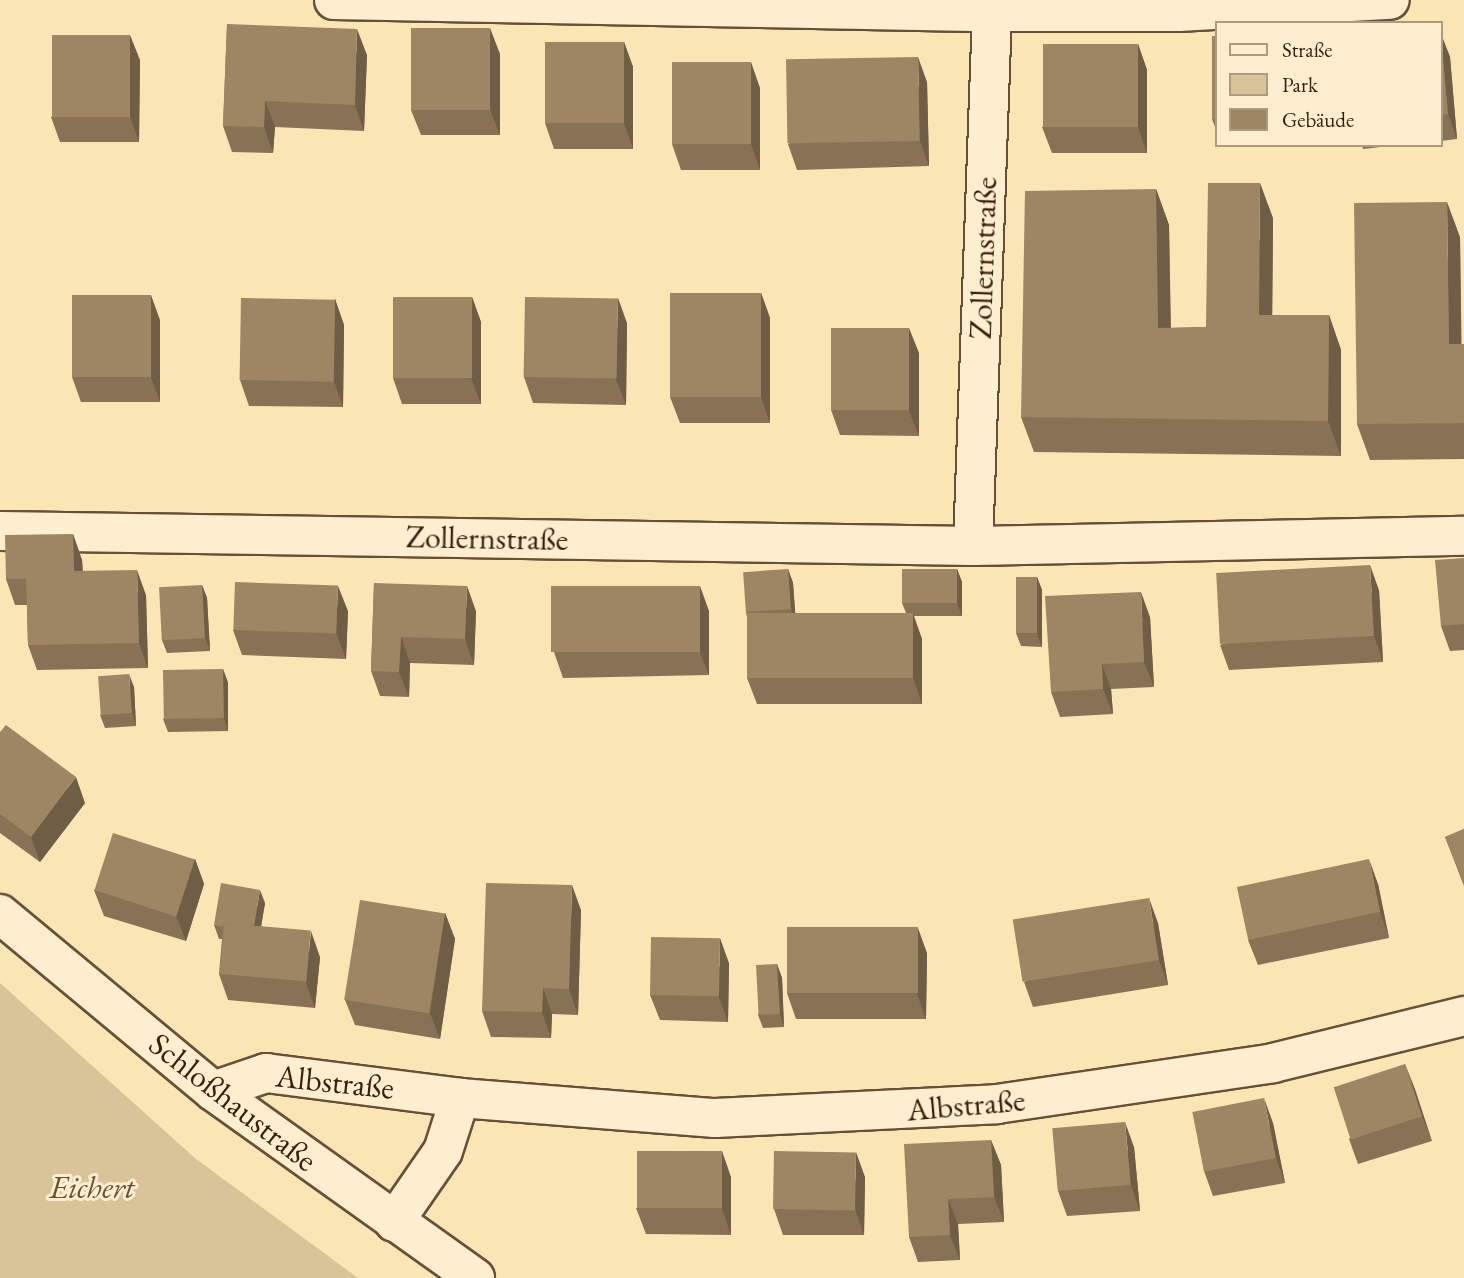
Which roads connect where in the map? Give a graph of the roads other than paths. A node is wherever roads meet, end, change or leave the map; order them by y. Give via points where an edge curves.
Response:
1 (334, 0) edge
2 (384, 0) edge
3 (1390, 0) edge
4 (992, 12) junction
5 (0, 531) edge
6 (1464, 536) edge
7 (973, 546) junction
8 (0, 914) edge
9 (1464, 1016) edge
10 (213, 1091) junction
11 (460, 1098) junction
12 (394, 1222) junction
13 (475, 1278) edge

1 - 2 street
2 - 4 street
3 - 4 street via 1179,12
4 - 7 street, Zollernstraße
5 - 7 street, Zollernstraße
6 - 7 street, Zollernstraße
8 - 10 street, Schloßhaustraße
9 - 11 street, Albstraße via 1273,1063 997,1104 715,1118
10 - 11 street, Albstraße via 266,1073
10 - 12 street, Schloßhaustraße
11 - 12 street via 443,1151
12 - 13 street, Schloßhaustraße

